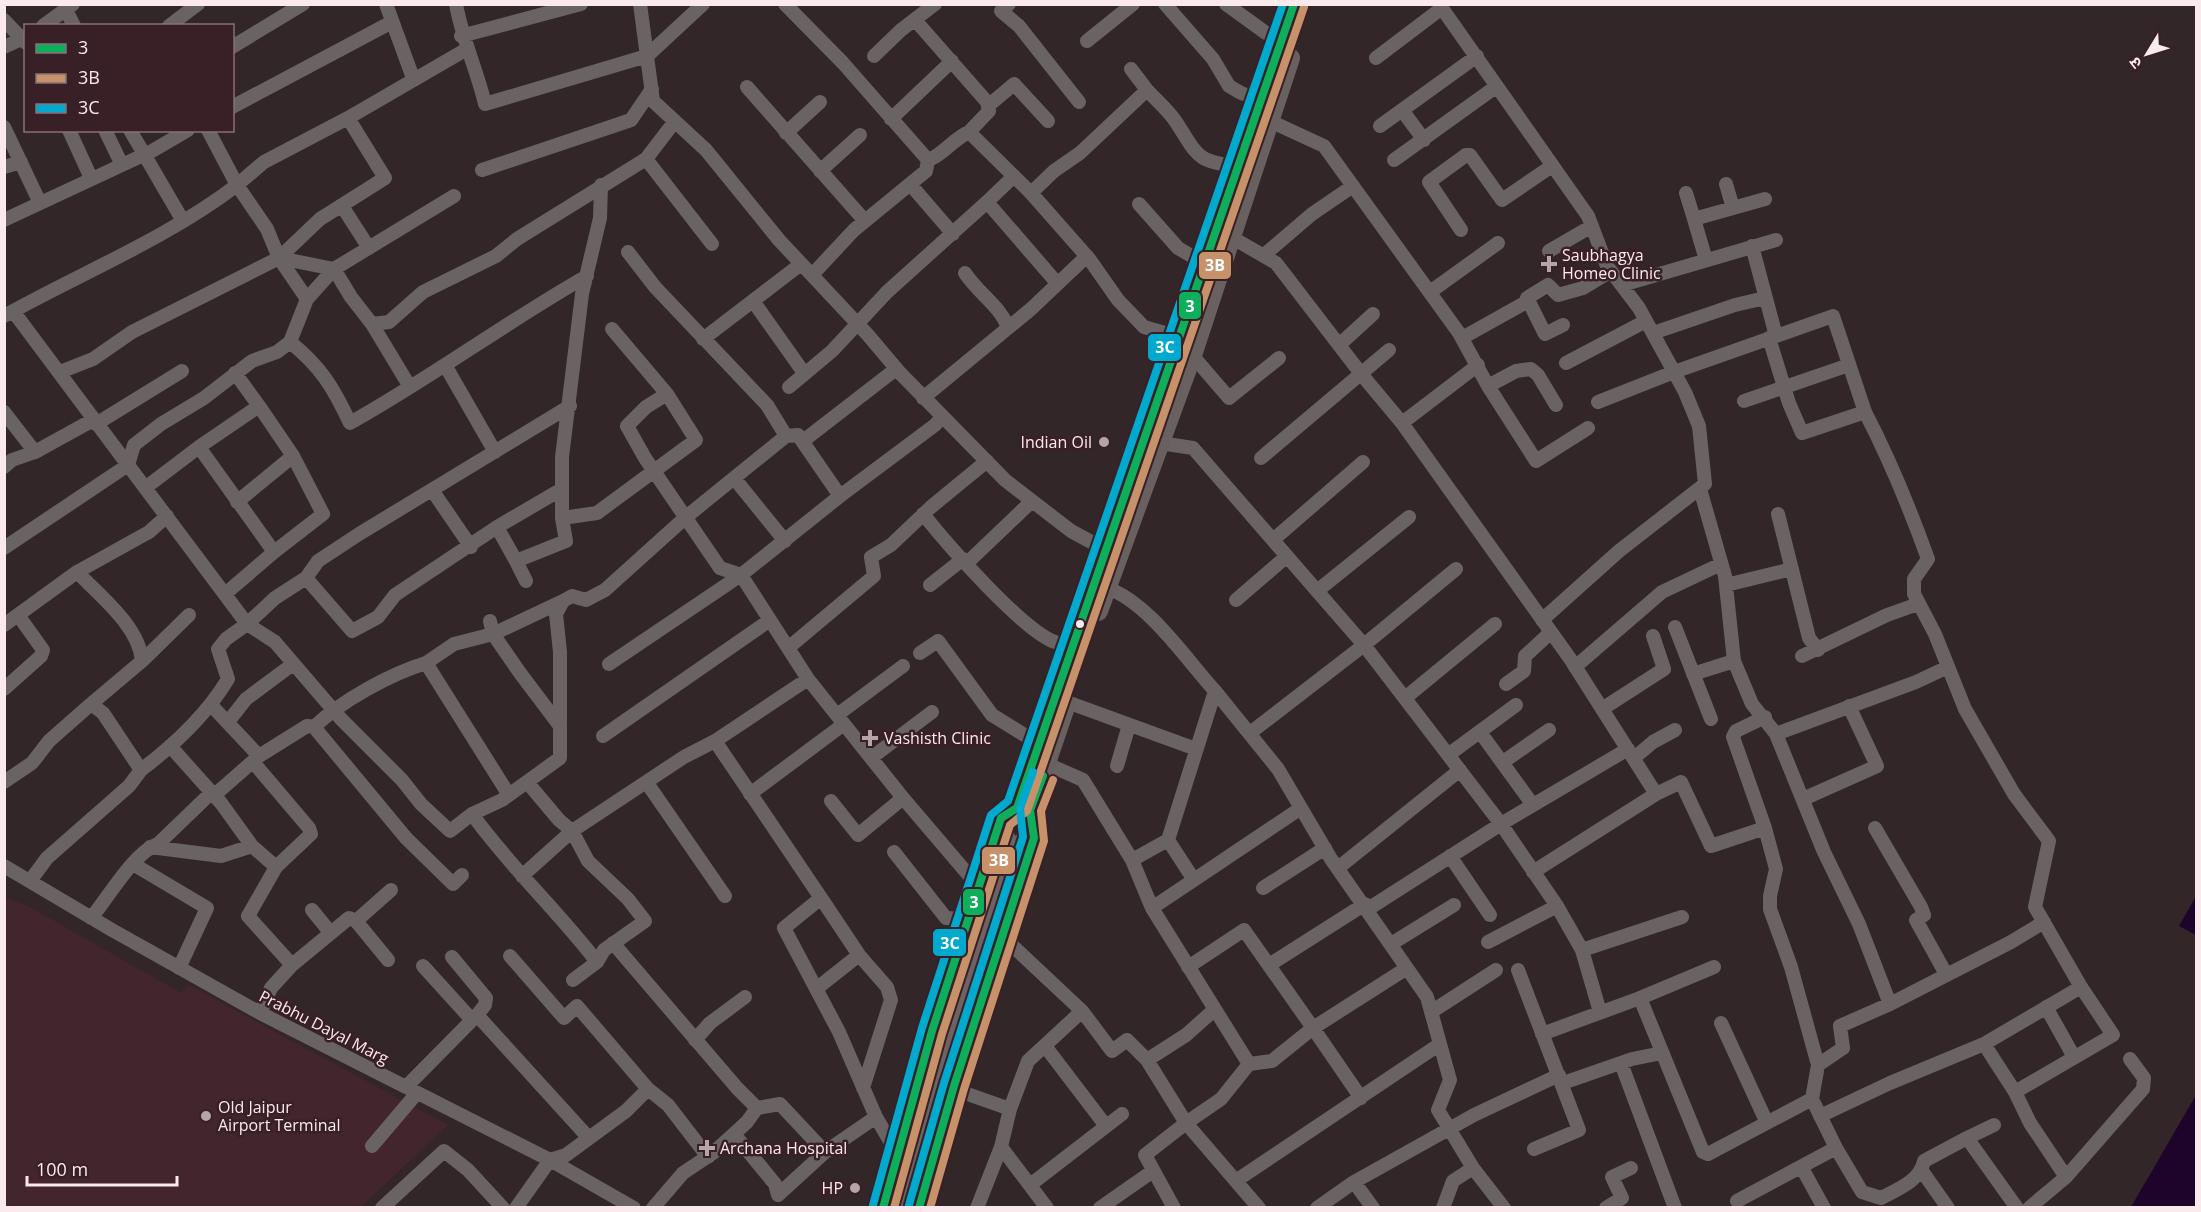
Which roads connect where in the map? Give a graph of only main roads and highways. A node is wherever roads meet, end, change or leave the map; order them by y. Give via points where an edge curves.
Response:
1 (1294, 4) edge
2 (1308, 4) edge
3 (883, 1208) edge
4 (894, 1208) edge
5 (908, 1208) edge
6 (919, 1208) edge

1 - 3 highway via 1017,808 1001,818 932,1031
2 - 6 highway via 1192,355 1030,810 1034,838
4 - 5 main road, bridge via 927,1091 1014,839

